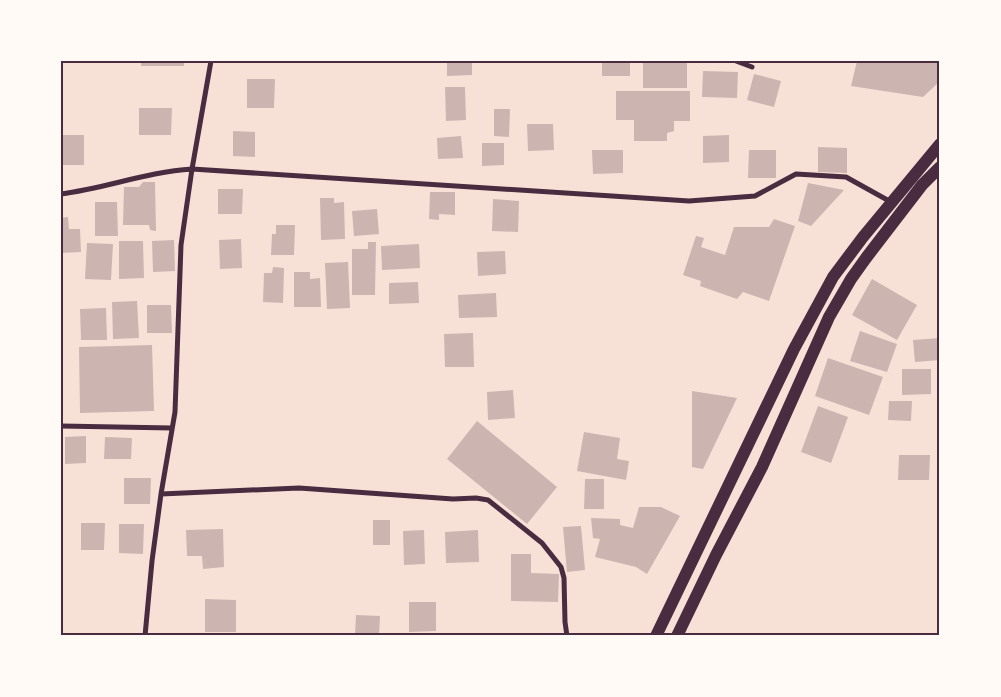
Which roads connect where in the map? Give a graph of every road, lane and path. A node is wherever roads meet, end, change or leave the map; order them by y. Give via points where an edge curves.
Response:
1 (211, 61) edge
2 (736, 61) edge
3 (752, 67) dead end
4 (940, 144) edge
5 (940, 167) edge
6 (192, 169) junction
7 (61, 194) edge
8 (891, 202) junction
9 (61, 426) edge
10 (172, 428) junction
11 (161, 494) junction
12 (145, 636) edge
13 (567, 636) edge
14 (656, 636) edge
15 (677, 636) edge

1 - 6 street
2 - 3 street
4 - 8 highway
5 - 15 highway via 922,185 866,258 829,317 762,467
6 - 7 street via 166,171
6 - 8 street via 689,201 755,196 796,174 846,178
6 - 10 street via 181,245
8 - 14 highway via 832,277
9 - 10 street
10 - 11 street
11 - 12 street
11 - 13 street via 299,488 488,500 542,543 561,567

